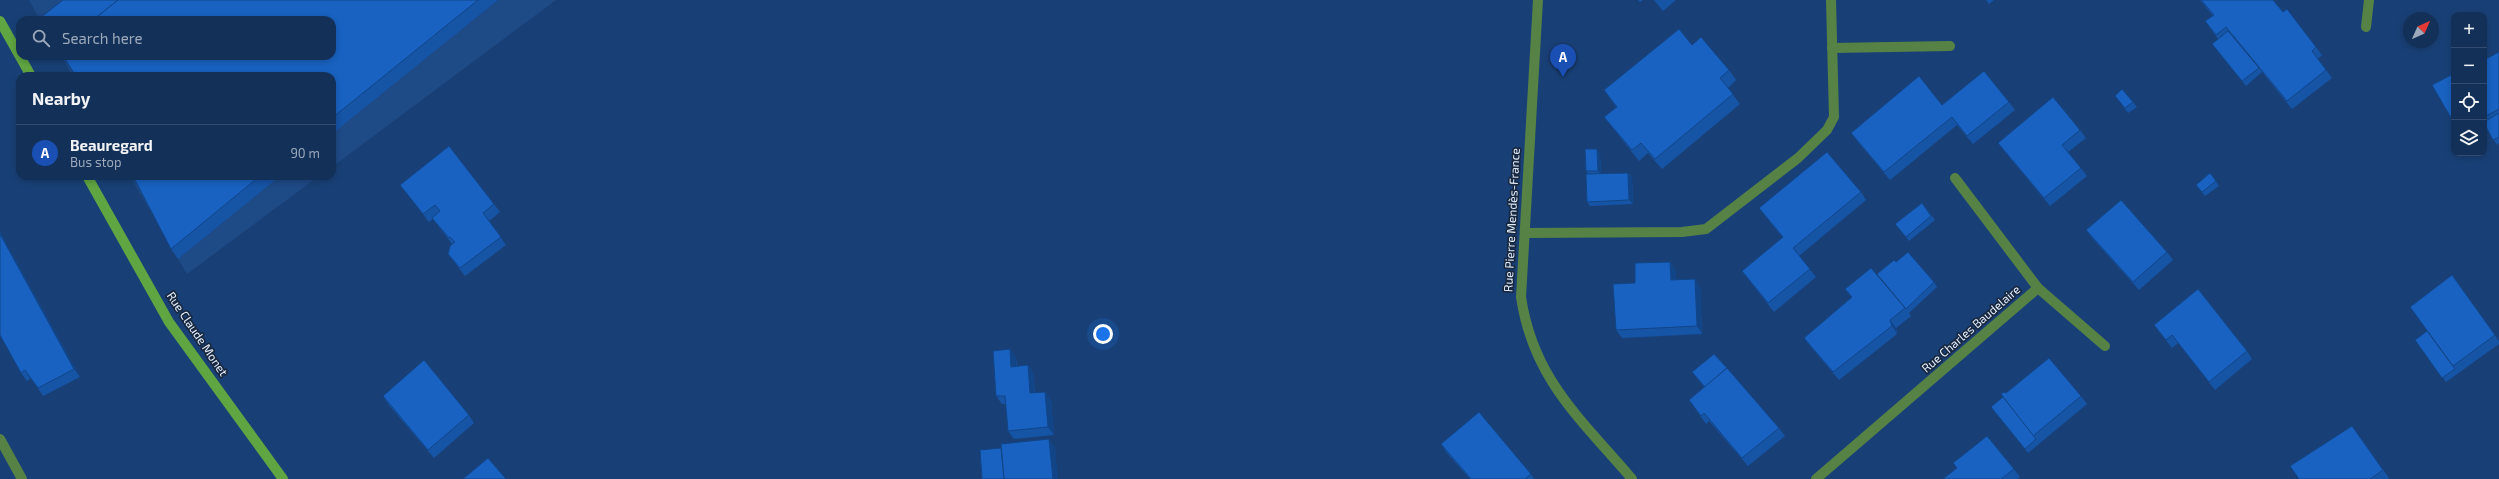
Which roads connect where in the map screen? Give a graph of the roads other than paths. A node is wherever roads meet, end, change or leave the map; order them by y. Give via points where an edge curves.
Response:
1 (1538, 0) edge
2 (1831, 0) edge
3 (2369, 0) edge
4 (0, 21) edge
5 (2366, 27) dead end
6 (1950, 46) dead end
7 (1832, 48) junction
8 (16, 49) edge
9 (22, 60) edge
10 (29, 72) edge
11 (1955, 178) dead end
12 (89, 180) edge
13 (1524, 233) junction
14 (2038, 288) junction
15 (2105, 346) dead end
16 (0, 439) edge
17 (22, 479) edge
18 (283, 479) edge
19 (1632, 479) edge
20 (1816, 479) edge

1 - 13 street, Rue Pierre Mendès-France
2 - 7 street
3 - 5 street
4 - 8 street
6 - 7 street
7 - 13 street via 1834,117 1827,130 1798,158 1706,229 1674,232
9 - 10 street
11 - 14 street, Rue Charles Baudelaire
12 - 18 street, Rue Claude Monet via 169,322
13 - 19 street, Rue Pierre Mendès-France via 1521,297 1525,323 1536,355 1550,381
14 - 15 street
14 - 20 street, Rue Charles Baudelaire
16 - 17 street

